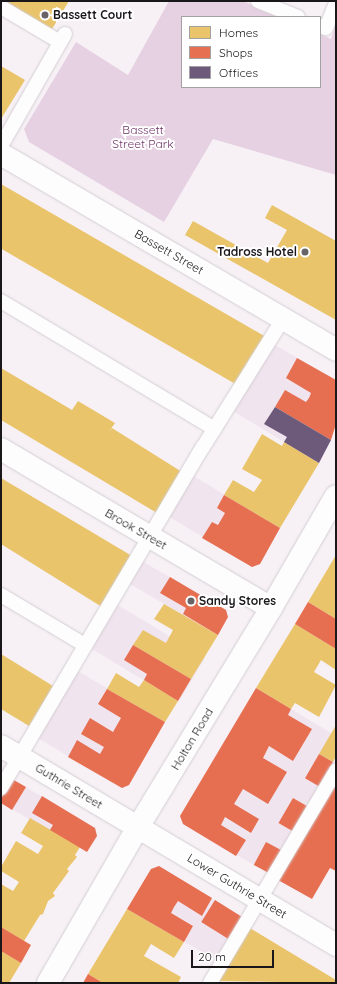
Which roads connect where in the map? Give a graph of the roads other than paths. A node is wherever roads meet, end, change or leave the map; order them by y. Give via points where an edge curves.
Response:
1 (258, 1) edge
2 (336, 3) edge
3 (1, 7) edge
4 (296, 16) edge
5 (321, 26) edge
6 (1, 146) edge
7 (1, 154) edge
8 (1, 301) edge
9 (283, 319) junction
10 (336, 350) edge
11 (215, 429) junction
12 (1, 450) edge
13 (336, 496) edge
14 (150, 538) junction
15 (1, 595) edge
16 (271, 608) junction
17 (85, 645) junction
18 (1, 746) edge
19 (20, 757) junction
20 (336, 771) edge
21 (1, 788) edge
22 (138, 827) junction
23 (260, 900) junction
24 (336, 945) edge
25 (48, 983) edge
26 (210, 983) edge

1 - 4 lane
2 - 5 lane via 326,28
3 - 6 lane via 63,38
7 - 9 street, Bassett Street
8 - 11 lane
9 - 10 street, Bassett Street
9 - 11 lane
11 - 14 lane
12 - 14 street, Brook Street
13 - 16 street, Holton Road
14 - 16 street, Brook Street
14 - 17 lane
15 - 17 lane
16 - 22 street, Holton Road
17 - 19 lane
18 - 19 street, Guthrie Street
19 - 21 lane
19 - 22 street, Guthrie Street
20 - 23 lane
22 - 23 street, Lower Guthrie Street
22 - 25 street, Holton Road
23 - 24 street, Lower Guthrie Street
23 - 26 lane

